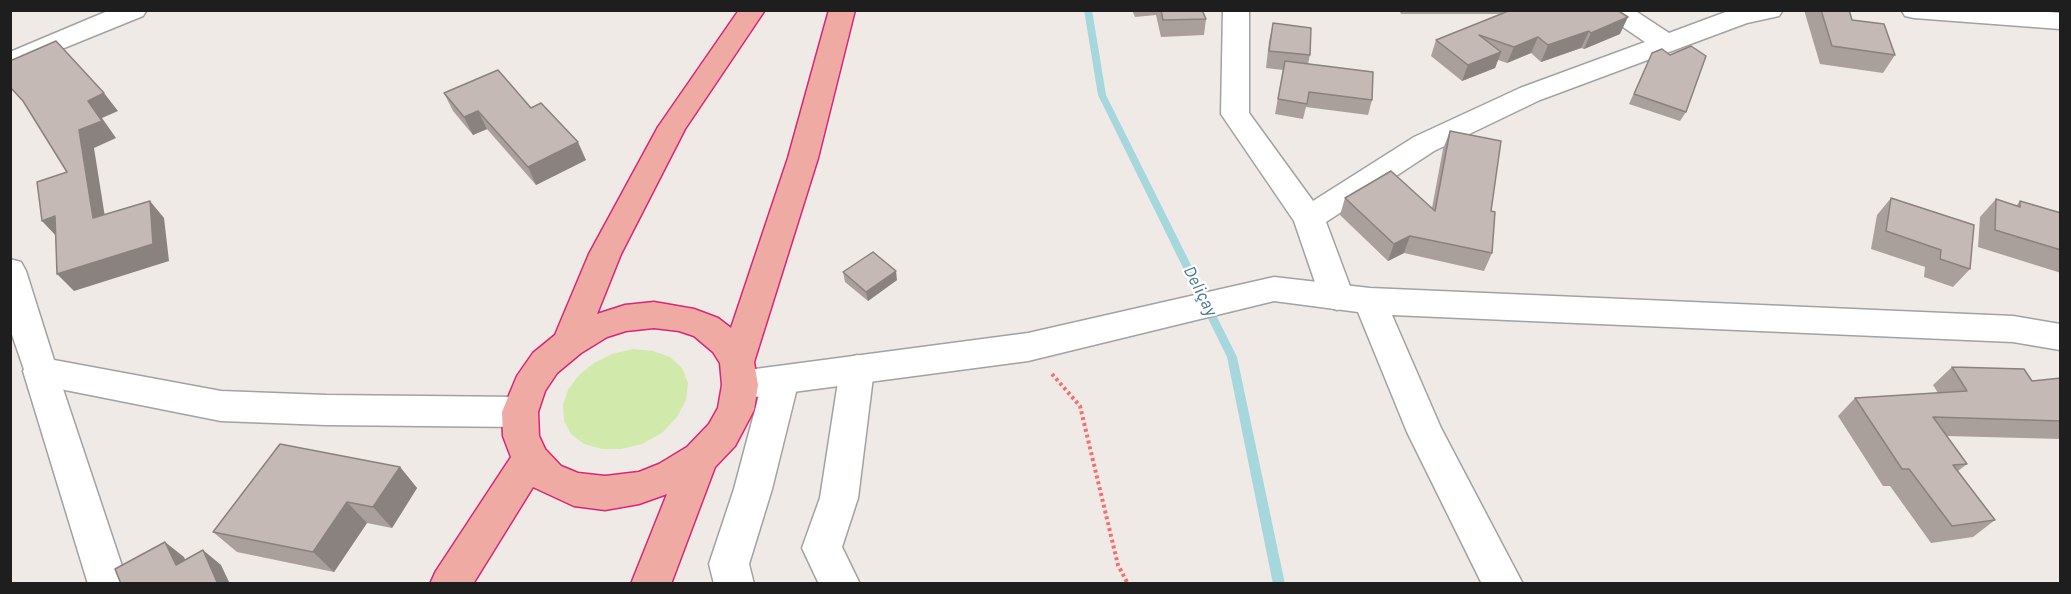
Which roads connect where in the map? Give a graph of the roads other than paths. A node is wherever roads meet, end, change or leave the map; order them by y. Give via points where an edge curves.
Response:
1 (134, 10) edge
2 (752, 10) edge
3 (842, 10) edge
4 (1236, 10) edge
5 (1616, 10) edge
6 (1770, 10) edge
7 (1914, 10) edge
8 (2061, 21) edge
9 (1666, 44) junction
10 (10, 62) edge
11 (1309, 218) junction
12 (10, 271) edge
13 (1354, 299) junction
14 (2061, 337) edge
15 (568, 343) junction
16 (857, 369) junction
17 (40, 371) junction
18 (739, 373) junction
19 (781, 380) junction
20 (520, 412) junction
21 (700, 458) junction
22 (530, 459) junction
23 (728, 577) edge
24 (108, 584) edge
25 (450, 584) edge
26 (651, 584) edge
27 (840, 584) edge
28 (1503, 584) edge

1 - 10 street
2 - 15 highway via 672,127 605,254
3 - 18 highway
4 - 11 street via 1235,114
5 - 9 street
6 - 9 street via 1740,16
7 - 8 street
9 - 11 street via 1530,94 1424,144
11 - 13 street
12 - 17 street
13 - 14 street via 2013,329
13 - 16 street via 1274,289 1028,347
13 - 28 street
15 - 18 highway via 625,318 682,318 706,327 725,342
15 - 20 highway via 545,363 529,386
16 - 19 street
16 - 27 street via 839,498 822,548
17 - 20 street via 221,406
17 - 24 street
18 - 19 street
18 - 21 highway via 736,410 722,435
19 - 23 street
20 - 22 highway via 520,436
21 - 22 highway via 672,476 639,488 605,493 574,489 548,477
21 - 26 highway
22 - 25 highway

